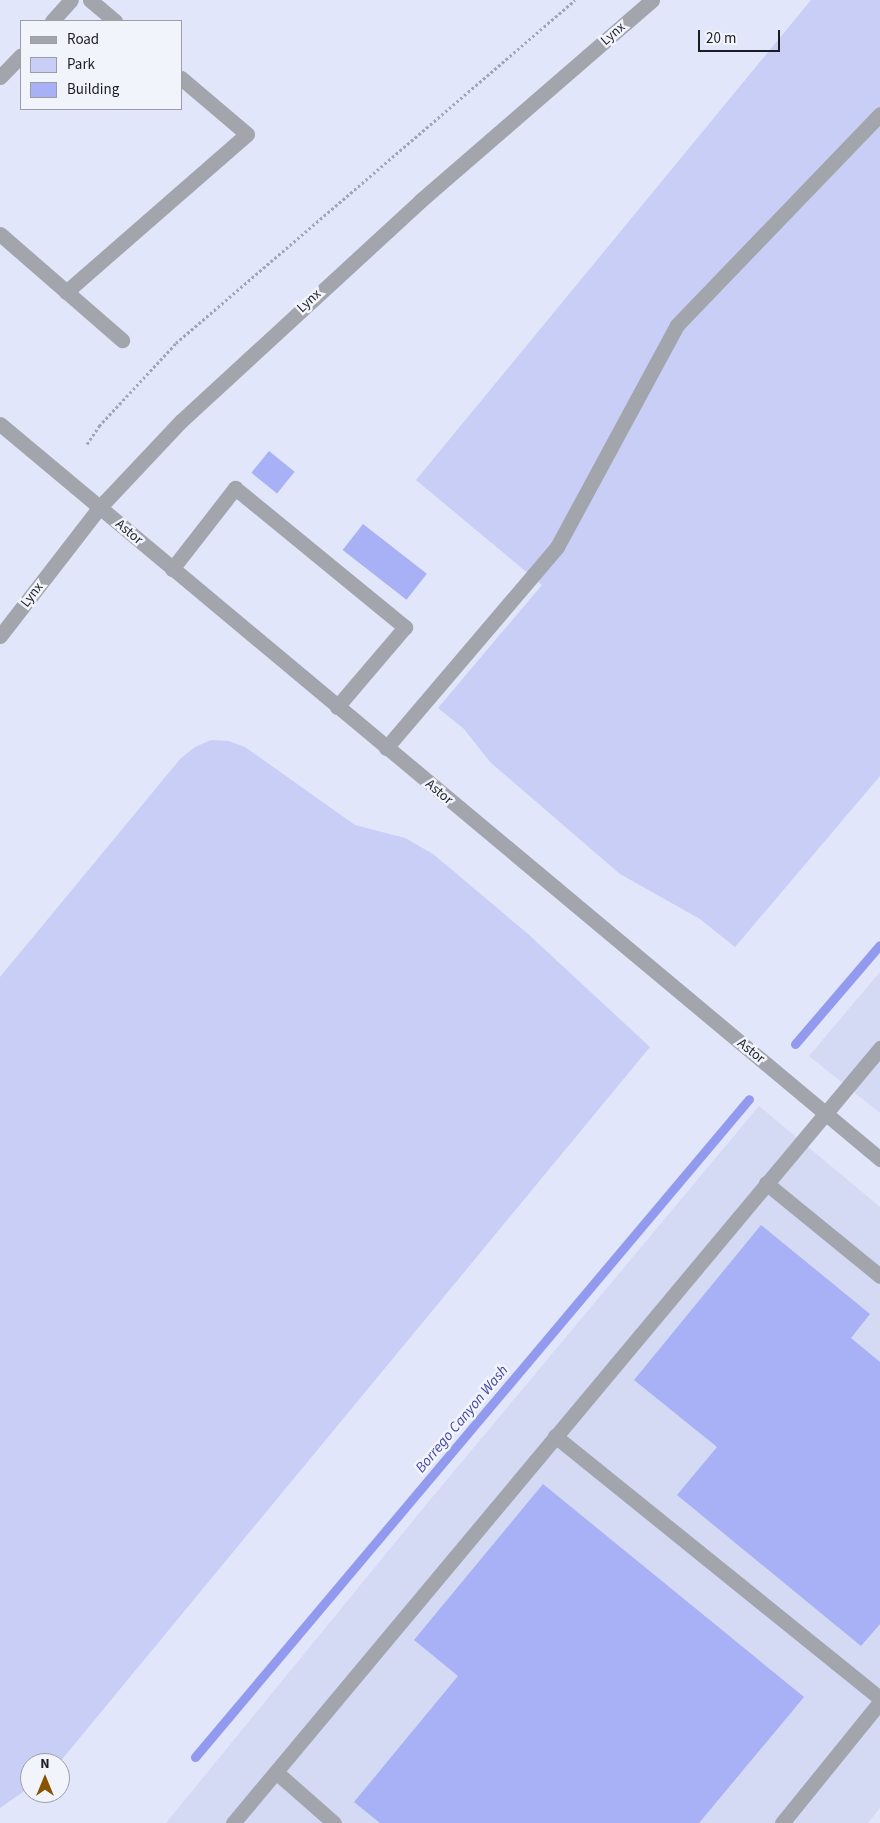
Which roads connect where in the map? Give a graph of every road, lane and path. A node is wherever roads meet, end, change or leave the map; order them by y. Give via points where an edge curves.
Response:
1 (71, 0) edge
2 (90, 0) edge
3 (575, 0) edge
4 (652, 0) edge
5 (53, 20) edge
6 (114, 20) edge
7 (20, 56) edge
8 (0, 78) edge
9 (182, 79) edge
10 (880, 114) edge
11 (0, 234) edge
12 (66, 292) junction
13 (122, 340) dead end
14 (0, 424) edge
15 (87, 444) dead end
16 (99, 508) junction
17 (172, 568) junction
18 (0, 636) edge
19 (337, 707) junction
20 (386, 748) junction
21 (879, 1052) edge
22 (825, 1112) junction
23 (880, 1159) edge
24 (766, 1182) junction
25 (880, 1276) edge
26 (555, 1436) junction
27 (880, 1700) edge
28 (276, 1772) junction
29 (233, 1823) edge
30 (334, 1823) edge
31 (782, 1823) edge

1 - 5 street
2 - 6 street
3 - 15 path via 176,343 99,426
4 - 16 street, Lynx via 324,287 181,420
7 - 8 street
9 - 12 street via 247,134
10 - 20 street via 677,325 557,548
11 - 12 street
12 - 13 street
14 - 16 street, Astor
16 - 17 street, Astor
16 - 18 street, Lynx
17 - 19 street, Astor
17 - 19 street via 235,488 405,627
19 - 20 street, Astor
20 - 22 street, Astor
21 - 22 street
22 - 23 street, Astor
22 - 24 street
24 - 25 street
24 - 26 street
26 - 27 street
26 - 28 street
27 - 31 street
28 - 29 street
28 - 30 street

